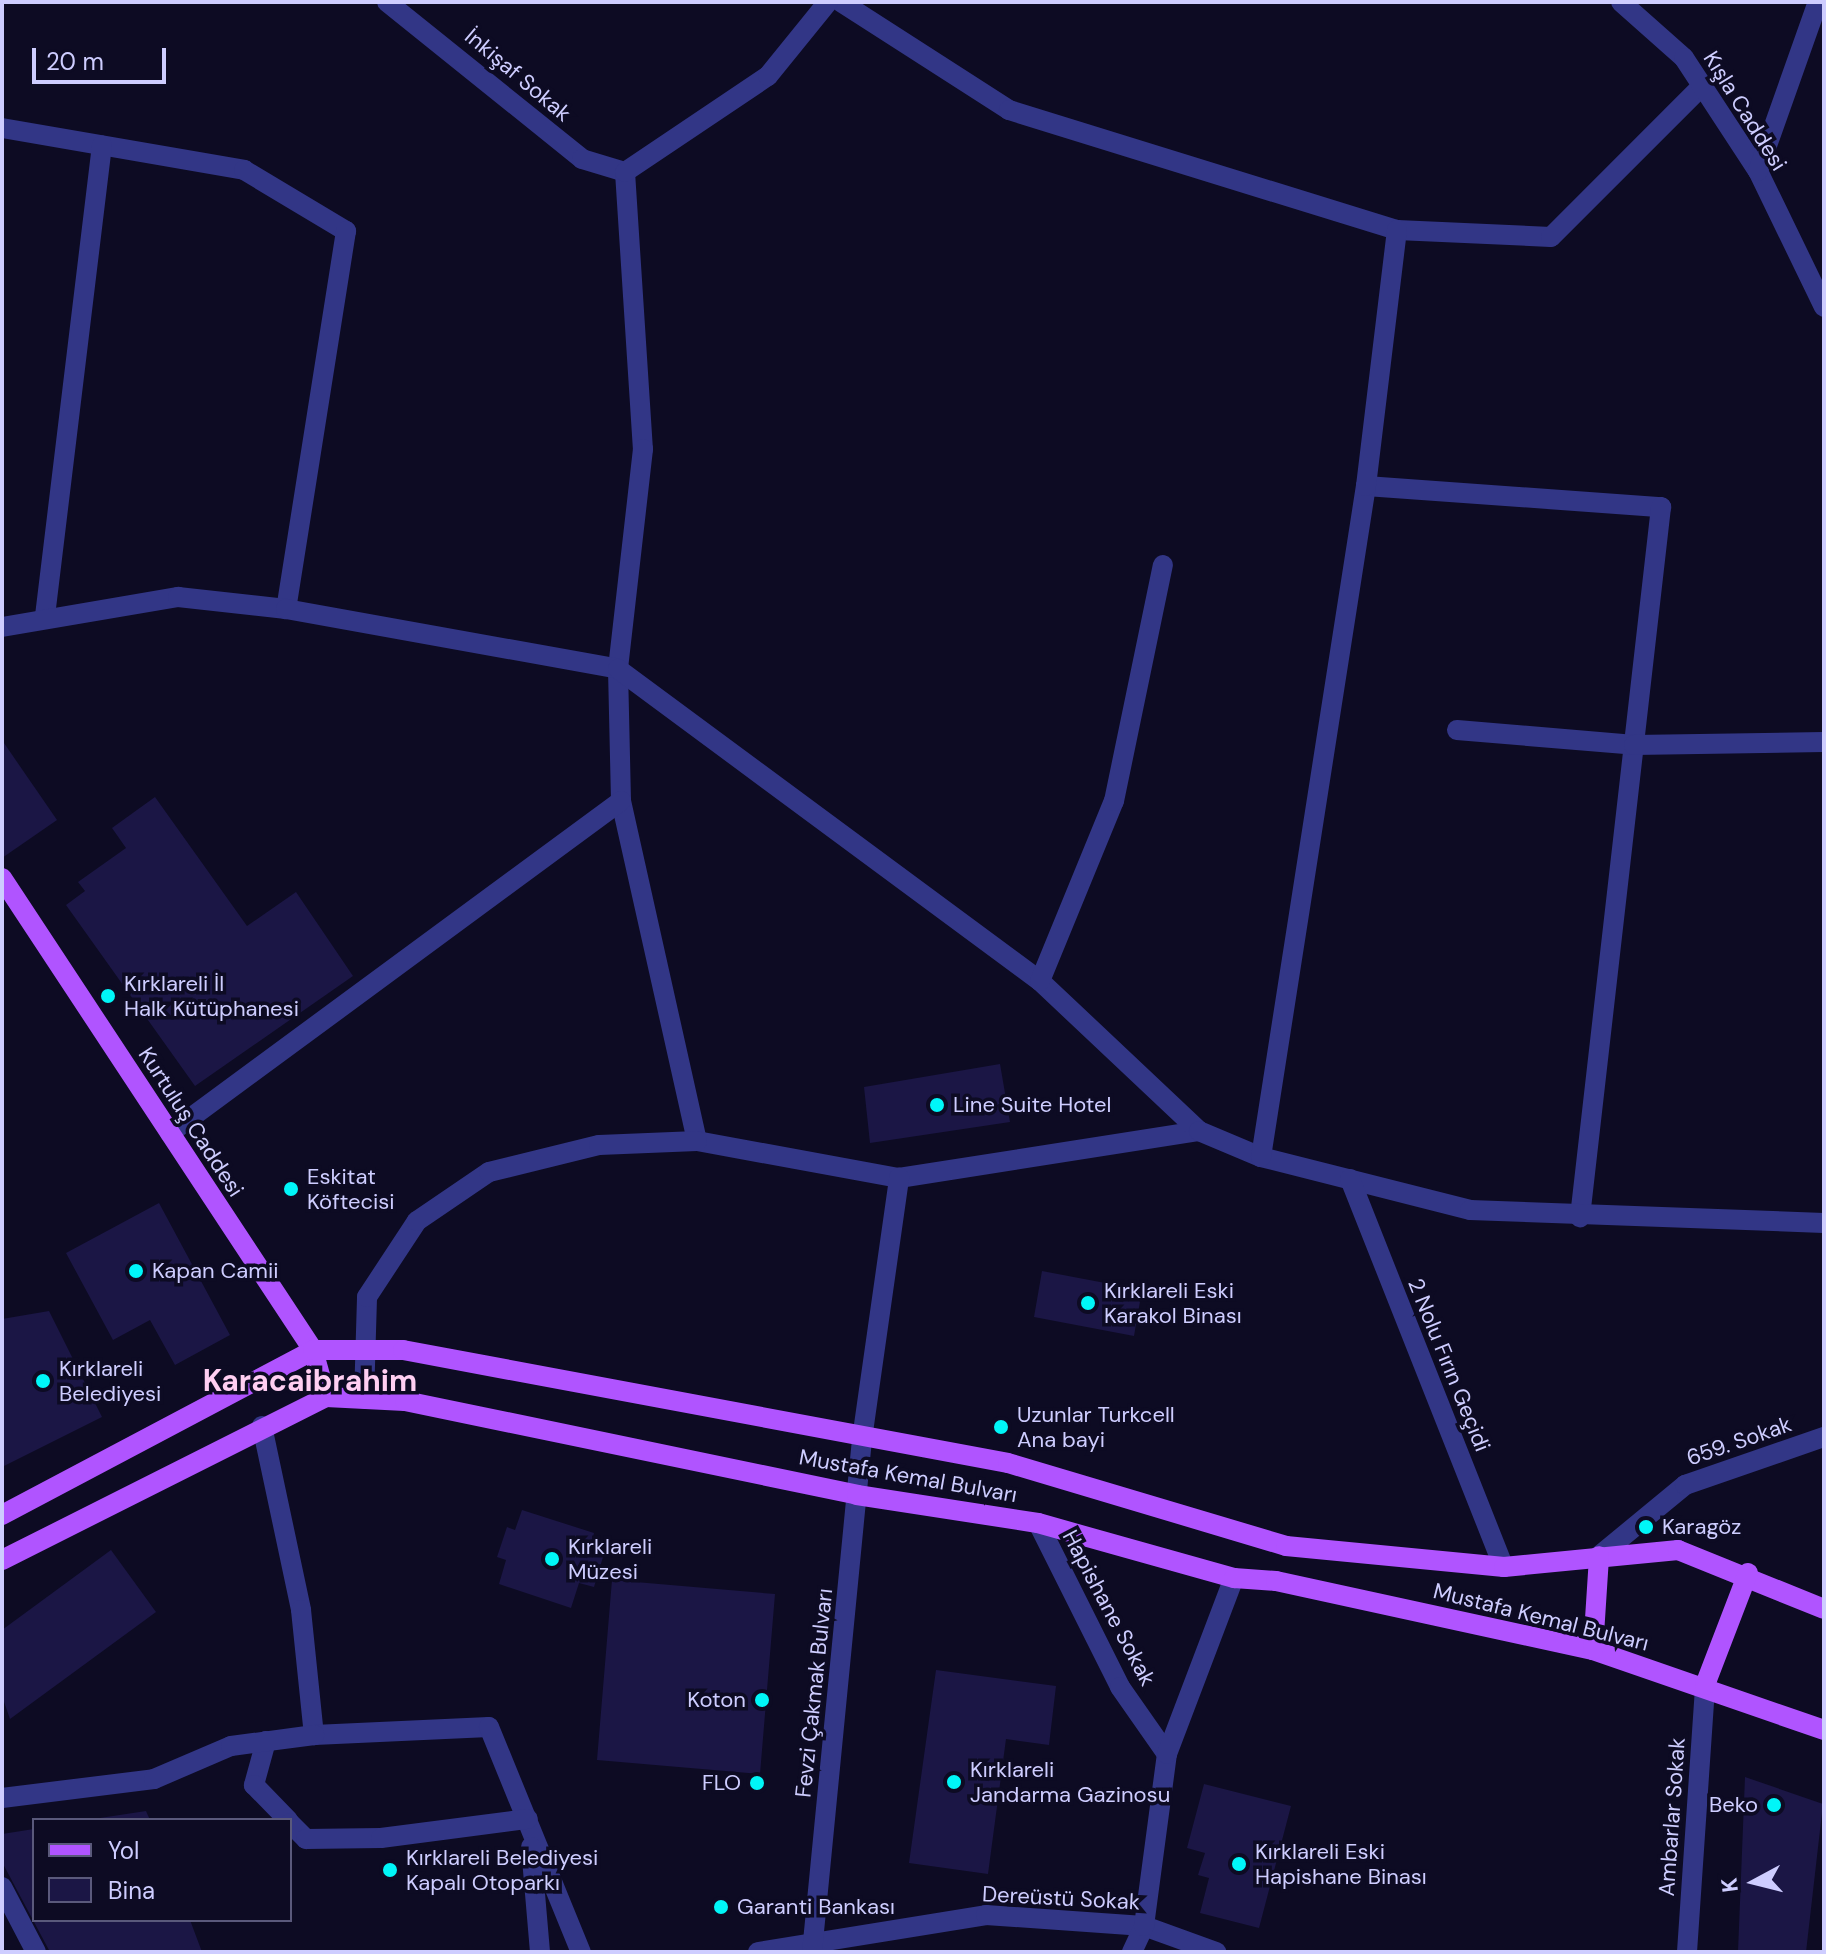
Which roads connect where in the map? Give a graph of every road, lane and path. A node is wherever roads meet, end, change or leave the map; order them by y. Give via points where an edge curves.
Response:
1 (387, 2) edge
2 (828, 2) edge
3 (841, 2) edge
4 (1621, 2) edge
5 (1818, 2) edge
6 (1702, 86) junction
7 (2, 128) edge
8 (102, 145) junction
9 (1758, 171) junction
10 (625, 172) junction
11 (1397, 230) junction
12 (1824, 307) edge
13 (1366, 486) junction
14 (1163, 565) dead end
15 (286, 609) junction
16 (45, 616) junction
17 (2, 627) edge
18 (618, 669) junction
19 (1457, 730) dead end
20 (1824, 742) edge
21 (1634, 745) junction
22 (621, 801) junction
23 (2, 878) edge
24 (1040, 981) junction
25 (1199, 1131) junction
26 (170, 1133) junction
27 (697, 1141) junction
28 (1261, 1157) junction
29 (899, 1178) junction
30 (1350, 1179) junction
31 (1580, 1217) junction
32 (1824, 1223) edge
33 (313, 1350) junction
34 (365, 1351) junction
35 (326, 1397) junction
36 (364, 1399) junction
37 (262, 1426) junction
38 (1824, 1437) edge
39 (862, 1439) junction
40 (857, 1495) junction
41 (2, 1515) edge
42 (1038, 1523) junction
43 (1599, 1556) junction
44 (2, 1560) edge
45 (1504, 1567) junction
46 (1748, 1573) junction
47 (1234, 1578) junction
48 (1824, 1609) edge
49 (1593, 1650) junction
50 (1705, 1685) junction
51 (1824, 1730) edge
52 (314, 1735) junction
53 (266, 1741) junction
54 (1167, 1754) junction
55 (2, 1798) edge
56 (286, 1818) edge
57 (528, 1819) junction
58 (292, 1824) edge
59 (2, 1887) edge
60 (1144, 1926) junction
61 (813, 1945) edge
62 (36, 1952) edge
63 (540, 1952) edge
64 (581, 1952) edge
65 (758, 1952) edge
66 (1132, 1952) edge
67 (1216, 1952) edge
68 (1687, 1952) edge

1 - 10 street, İnkişaf Sokak via 582,159
2 - 10 street via 768,76
3 - 11 street via 1009,110
4 - 6 street, Kışla Caddesi via 1684,58
5 - 9 street
6 - 9 street, Kışla Caddesi
6 - 11 street via 1551,237
7 - 8 street
8 - 15 street via 244,170 346,231
8 - 16 street
9 - 12 street, Kışla Caddesi
10 - 18 street via 643,449
11 - 13 street
13 - 21 street via 1661,507
13 - 28 street
14 - 24 street via 1114,801
15 - 16 street via 178,597
15 - 18 street
16 - 17 street
18 - 22 street
18 - 24 street
19 - 21 street
20 - 21 street
21 - 31 street
22 - 26 street
22 - 27 street
23 - 26 main road, Kurtuluş Caddesi
24 - 25 street
25 - 28 street
25 - 29 street
26 - 33 main road, Kurtuluş Caddesi
27 - 29 street
27 - 34 street via 599,1145 489,1172 417,1221 367,1297
28 - 30 street
29 - 39 street, Fevzi Çakmak Bulvarı
30 - 31 street via 1470,1210
30 - 45 street, 2 Nolu Fırın Geçidi
31 - 32 street
33 - 34 main road, Mustafa Kemal Bulvarı
33 - 35 main road, Kurtuluş Caddesi
33 - 41 main road, Mustafa Kemal Bulvarı
34 - 36 street
34 - 39 main road, Mustafa Kemal Bulvarı via 403,1350
35 - 36 main road, Mustafa Kemal Bulvarı
35 - 37 main road, Mustafa Kemal Bulvarı
36 - 40 main road, Mustafa Kemal Bulvarı via 405,1401
37 - 44 main road, Mustafa Kemal Bulvarı
37 - 52 street via 301,1610
38 - 43 street, 659. Sokak via 1685,1485
39 - 40 street, Fevzi Çakmak Bulvarı
39 - 45 main road, Mustafa Kemal Bulvarı via 1008,1463 1286,1546
40 - 42 main road, Mustafa Kemal Bulvarı
40 - 61 street, Fevzi Çakmak Bulvarı
42 - 47 main road, Mustafa Kemal Bulvarı
42 - 54 street, Hapishane Sokak via 1120,1687
43 - 45 main road, Mustafa Kemal Bulvarı
43 - 46 main road, Mustafa Kemal Bulvarı via 1678,1550
43 - 49 main road
46 - 48 main road, Mustafa Kemal Bulvarı
46 - 50 main road
47 - 49 main road, Mustafa Kemal Bulvarı via 1276,1581
47 - 54 street, Hapishane Sokak
49 - 50 main road, Mustafa Kemal Bulvarı
50 - 51 main road, Mustafa Kemal Bulvarı
50 - 68 street, Ambarlar Sokak
52 - 53 street
52 - 57 street via 489,1727
53 - 55 street via 231,1746 154,1779
53 - 56 street via 254,1785
54 - 60 street, Hapishane Sokak
57 - 58 street via 381,1838 306,1839
57 - 63 street
57 - 64 street
59 - 62 street
60 - 61 street, Dereüstü Sokak via 986,1915
60 - 66 street, Hapishane Sokak
60 - 67 street, Dereüstü Sokak
61 - 65 street, Dereüstü Sokak

